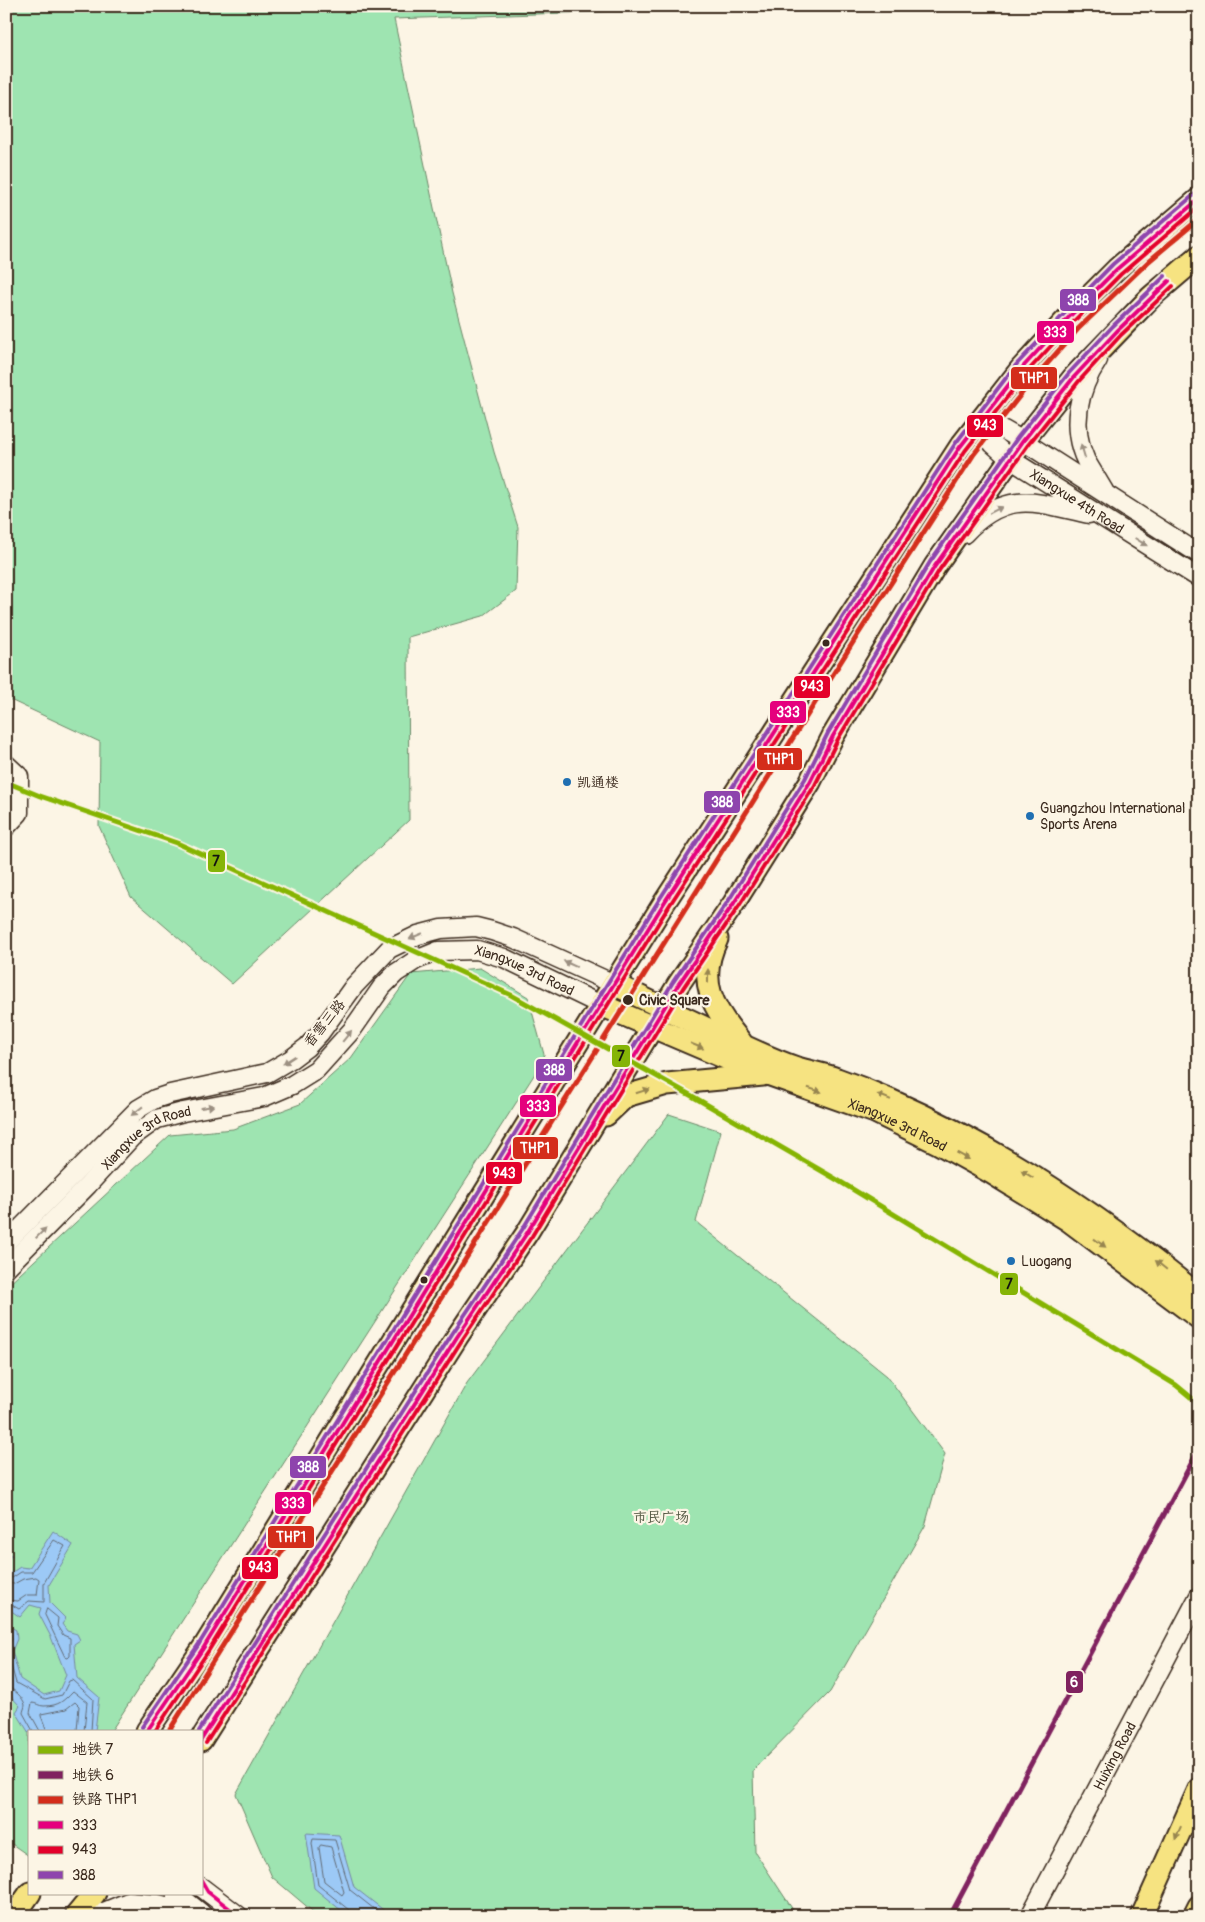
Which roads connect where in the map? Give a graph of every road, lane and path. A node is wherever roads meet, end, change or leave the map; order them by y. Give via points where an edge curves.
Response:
1 (1199, 199) edge
2 (1199, 256) edge
3 (1117, 331) junction
4 (979, 422) junction
5 (1023, 441) junction
6 (1010, 458) junction
7 (1106, 494) junction
8 (1099, 516) junction
9 (1199, 554) edge
10 (935, 566) junction
11 (1199, 578) edge
12 (6, 764) edge
13 (6, 826) edge
14 (734, 903) junction
15 (614, 984) junction
16 (601, 1005) junction
17 (658, 1018) junction
18 (746, 1047) junction
19 (768, 1075) junction
20 (581, 1145) junction
21 (6, 1243) edge
22 (6, 1268) edge
23 (1199, 1296) edge
24 (1199, 1318) edge
25 (1199, 1596) edge
26 (148, 1730) edge
27 (202, 1738) edge
28 (1199, 1789) edge
29 (203, 1886) edge
30 (29, 1894) edge
31 (94, 1894) edge
32 (177, 1894) edge
33 (1199, 1906) edge
34 (14, 1916) edge
35 (76, 1916) edge
36 (94, 1916) edge
37 (205, 1916) edge
38 (239, 1916) edge
39 (1030, 1916) edge
40 (1142, 1916) edge
41 (1194, 1916) edge

1 - 4 main road via 1080,305 1021,369
2 - 3 main road
3 - 5 main road
7 -> 3 street via 1086,459 1077,418 1079,399 1088,376
4 - 5 street, Xiangxue 4th Road via 1004,430
4 - 6 street, Xiangxue 4th Road via 994,444
4 - 15 main road via 841,629
5 - 6 main road
5 - 7 street, Xiangxue 4th Road
6 - 8 street, Xiangxue 4th Road
6 - 10 main road
7 - 9 street, Xiangxue 4th Road
10 -> 8 street via 971,526 986,514 1012,503 1044,503
8 -> 11 street, Xiangxue 4th Road
10 - 14 main road via 810,782
12 - 13 street via 19,776 19,813
14 - 17 main road
18 -> 14 main road via 715,1008 707,980 712,948
15 - 16 main road
15 - 17 main road, Xiangxue 3rd Road
15 -> 21 street, 香雪三路 via 484,928 460,926 418,935 390,949 368,969 320,1033 291,1059 267,1073 170,1094 138,1109
16 - 17 main road, Xiangxue 3rd Road
22 -> 16 street, Xiangxue 3rd Road via 132,1137 157,1119 264,1097 292,1085 316,1070 352,1030 382,987 416,960 438,951 477,950 504,958
16 - 26 main road via 204,1647
17 - 18 main road, Xiangxue 3rd Road
17 -> 19 main road, Xiangxue 3rd Road
17 - 20 main road
23 -> 18 main road, Xiangxue 3rd Road via 1088,1214 1022,1170 956,1133 890,1100
20 -> 19 main road via 626,1096 682,1082
19 -> 24 main road, Xiangxue 3rd Road via 875,1112 992,1173 1068,1220
20 - 27 main road
25 - 39 street, Huixing Road
28 -> 40 main road
29 - 38 street
30 - 34 main road
31 - 35 main road
32 - 37 street
33 - 41 main road
36 - 37 street via 128,1902 158,1904

